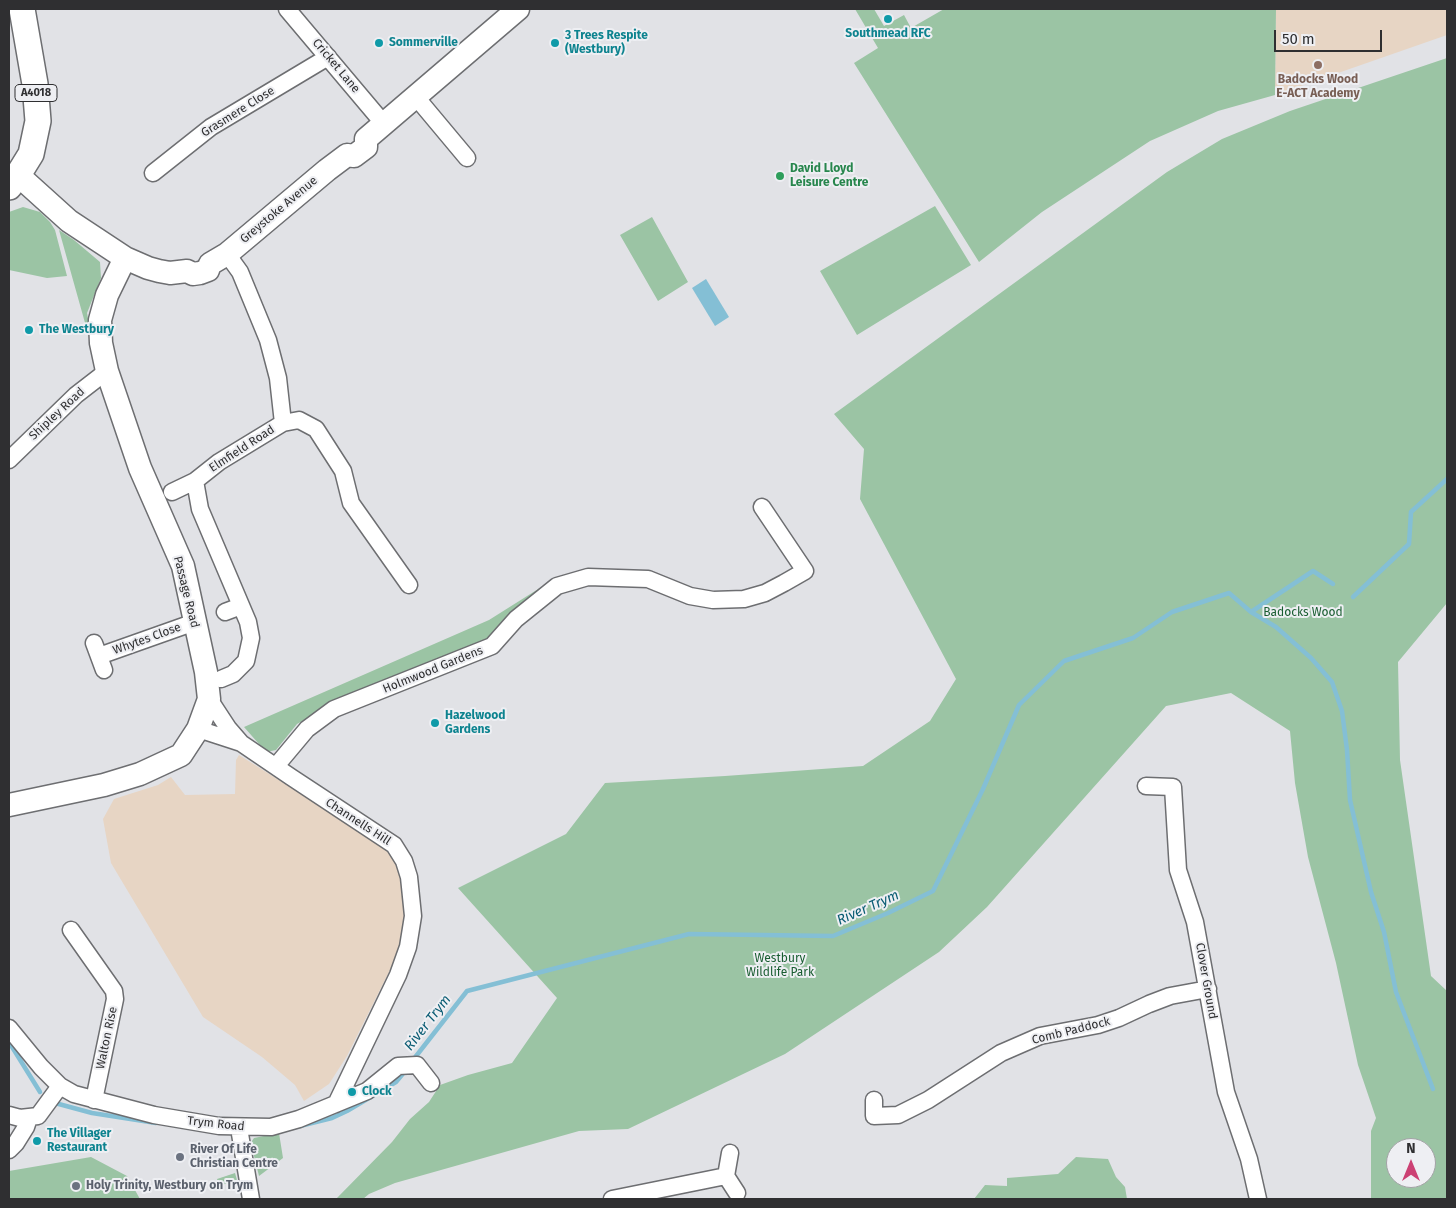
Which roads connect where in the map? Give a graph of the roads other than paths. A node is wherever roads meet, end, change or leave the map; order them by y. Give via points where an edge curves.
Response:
1 (22, 9) edge
2 (287, 9) edge
3 (518, 9) edge
4 (328, 57) junction
5 (416, 97) junction
6 (384, 124) junction
7 (467, 158) dead end
8 (153, 173) dead end
9 (14, 181) edge
10 (125, 258) junction
11 (219, 259) junction
12 (106, 371) junction
13 (283, 422) junction
14 (9, 460) edge
15 (195, 481) junction
16 (172, 492) dead end
17 (762, 507) dead end
18 (409, 585) dead end
19 (241, 606) junction
20 (225, 612) dead end
21 (195, 622) junction
22 (99, 656) dead end
23 (221, 679) dead end
24 (209, 699) junction
25 (198, 729) junction
26 (241, 743) junction
27 (276, 766) junction
28 (1146, 786) dead end
29 (9, 805) edge
30 (71, 930) dead end
31 (1208, 989) junction
32 (9, 1028) edge
33 (431, 1083) dead end
34 (60, 1086) junction
35 (94, 1100) junction
36 (874, 1100) dead end
37 (336, 1104) junction
38 (9, 1115) edge
39 (29, 1118) junction
40 (238, 1128) junction
41 (9, 1150) edge
42 (730, 1153) dead end
43 (726, 1176) junction
44 (737, 1193) dead end
45 (251, 1199) edge
46 (612, 1199) edge
47 (1258, 1199) edge

1 - 9 main road, A4018 via 38,121 31,154
2 - 4 street, Cricket Lane
3 - 5 street, Greystoke Avenue
4 - 6 street, Cricket Lane
4 - 8 street, Grasmere Close via 211,127
5 - 6 street, Greystoke Avenue
5 - 7 street
6 - 11 street, Greystoke Avenue via 366,139 360,138 348,148 347,155
9 - 10 street, Greystoke Avenue
10 - 11 street, Greystoke Avenue via 159,271 193,274 208,270
10 - 12 street, Passage Road via 106,295 100,320
11 - 13 street via 240,272 268,340 278,378
12 - 14 street, Shipley Road via 76,395
12 - 21 street, Passage Road via 140,468 183,566
13 - 15 street, Elmfield Road
13 - 18 street, Elmfield Road via 299,420 316,429 343,471 351,504
15 - 16 street, Elmfield Road
15 - 19 street via 204,522
17 - 27 street, Holmwood Gardens via 805,570 784,584 744,599 713,600 690,596 648,579 588,577 557,586 516,619 492,646 334,709 307,729
19 - 20 street
19 - 23 street via 251,638 248,653 240,669
21 - 22 street, Whytes Close
21 - 24 street, Passage Road
24 - 25 street, Passage Road
24 - 26 street, Channells Hill
25 - 26 street, Channells Hill
25 - 29 street, Passage Road via 180,755 140,774
26 - 27 street, Channells Hill
27 - 37 street, Channells Hill via 394,845 409,878 413,916 408,947 398,975
28 - 31 street, Clover Ground via 1173,787 1178,870 1194,922
30 - 35 street, Walton Rise via 114,991
31 - 36 street, Comb Paddock via 1170,996 1098,1025 1040,1036 1001,1053 898,1116 874,1116
31 - 47 street, Clover Ground via 1226,1092 1249,1159
32 - 34 street, Trym Road
33 - 37 street, Trym Road via 417,1065 398,1066 367,1090
34 - 35 street, Trym Road
34 - 39 street via 38,1116
35 - 40 street, Trym Road via 154,1115
37 - 40 street, Trym Road via 271,1127
38 - 39 street
39 - 41 street
40 - 45 street
42 - 43 street
43 - 44 street
43 - 46 street

